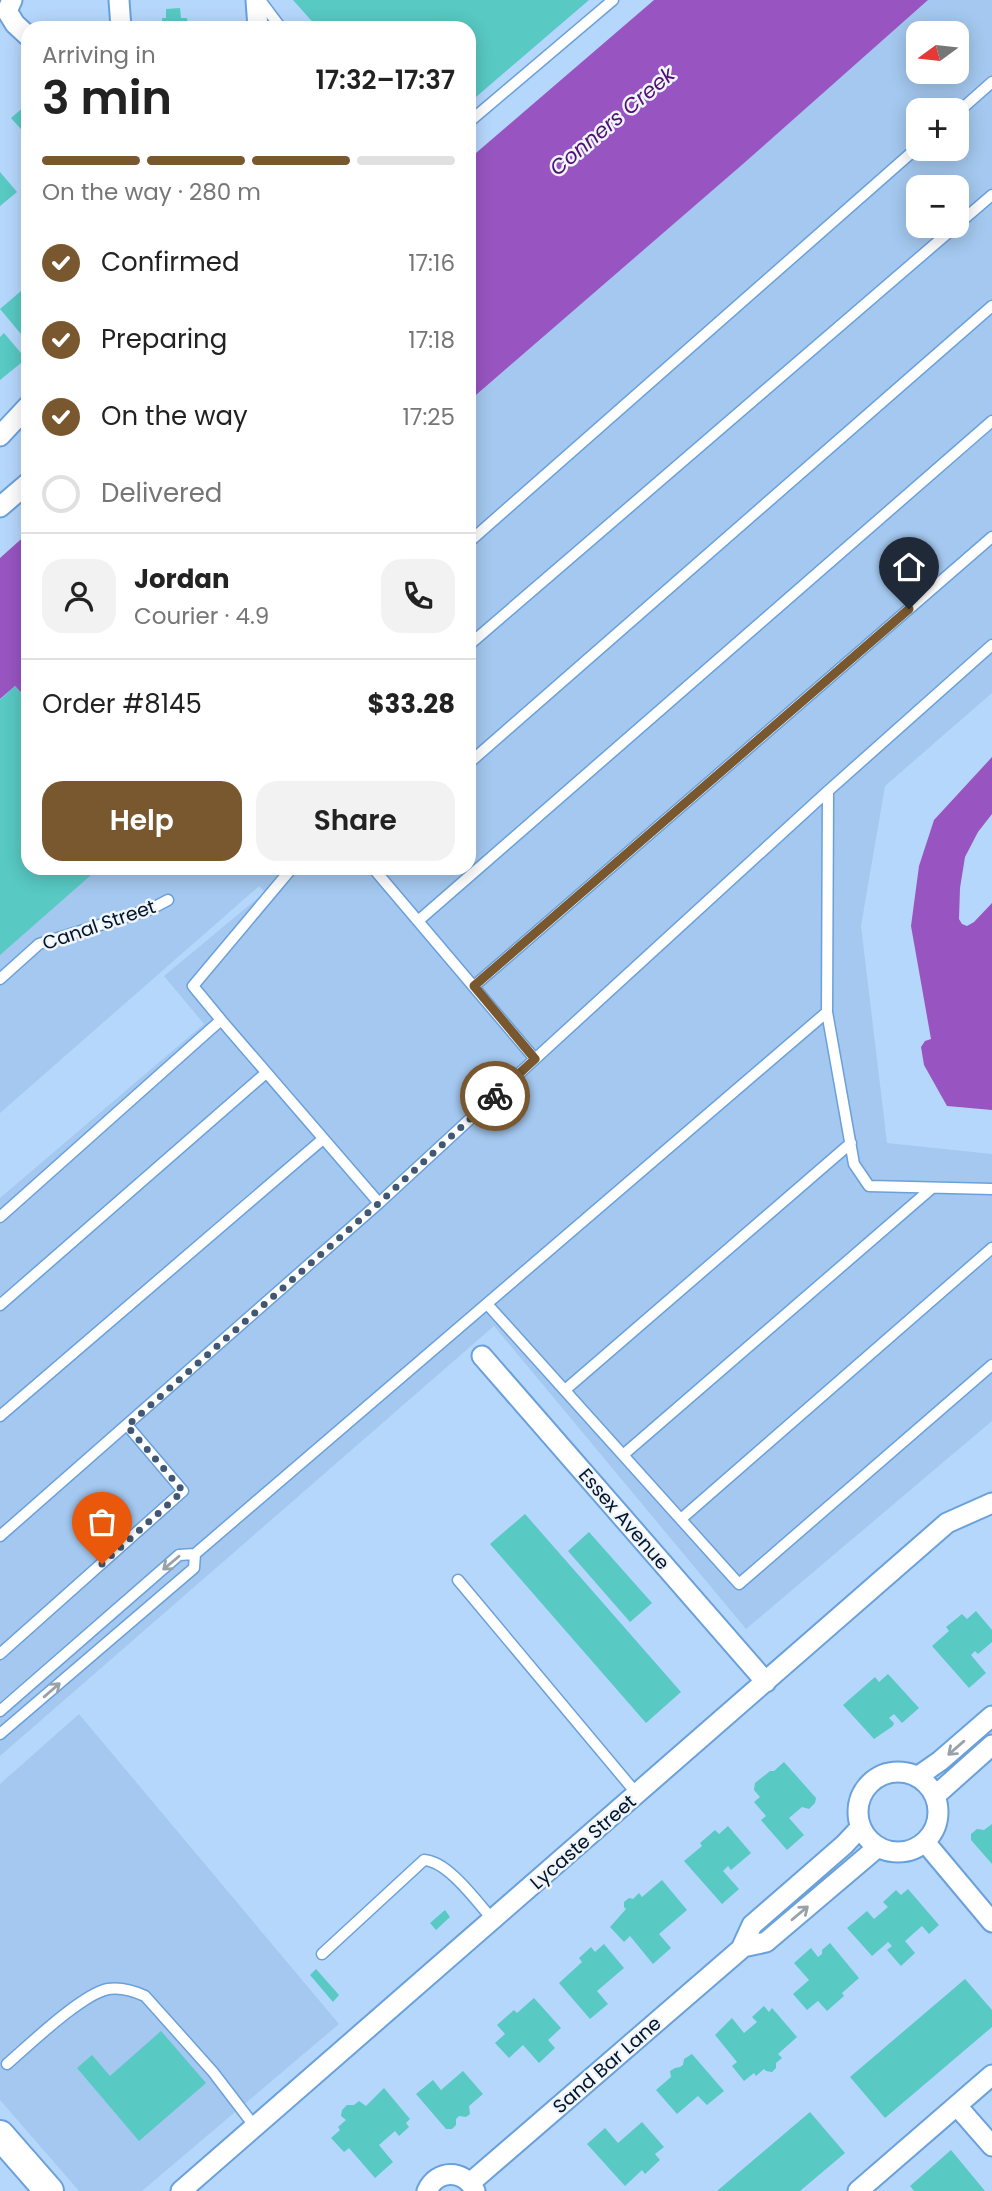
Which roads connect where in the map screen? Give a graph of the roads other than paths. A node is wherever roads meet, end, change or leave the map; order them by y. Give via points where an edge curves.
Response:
1 (12, 0) edge
2 (119, 0) edge
3 (258, 0) edge
4 (613, 0) edge
5 (120, 21) edge
6 (258, 21) edge
7 (275, 21) edge
8 (21, 30) edge
9 (992, 82) edge
10 (969, 102) edge
11 (476, 116) edge
12 (906, 157) edge
13 (992, 195) edge
14 (969, 215) edge
15 (942, 238) edge
16 (992, 306) edge
17 (21, 414) edge
18 (992, 421) edge
19 (0, 436) edge
20 (21, 489) edge
21 (0, 507) edge
22 (476, 536) edge
23 (992, 537) edge
24 (476, 639) edge
25 (992, 645) edge
26 (476, 757) edge
27 (828, 791) junction
28 (476, 870) edge
29 (286, 875) edge
30 (379, 875) edge
31 (471, 875) edge
32 (168, 900) dead end
33 (418, 921) junction
34 (0, 979) edge
35 (474, 986) junction
36 (827, 1012) junction
37 (221, 1020) junction
38 (535, 1059) junction
39 (266, 1073) junction
40 (323, 1139) junction
41 (851, 1143) junction
42 (932, 1188) junction
43 (992, 1189) edge
44 (379, 1203) junction
45 (0, 1217) edge
46 (992, 1248) edge
47 (487, 1304) junction
48 (0, 1305) edge
49 (482, 1356) dead end
50 (992, 1366) edge
51 (565, 1390) junction
52 (0, 1416) edge
53 (127, 1426) junction
54 (623, 1455) junction
55 (992, 1503) edge
56 (681, 1519) junction
57 (0, 1536) edge
58 (195, 1555) junction
59 (458, 1580) dead end
60 (0, 1654) edge
61 (766, 1682) junction
62 (0, 1712) edge
63 (992, 1716) edge
64 (0, 1734) edge
65 (992, 1745) edge
66 (917, 1777) junction
67 (637, 1795) junction
68 (934, 1796) junction
69 (861, 1827) junction
70 (925, 1842) junction
71 (878, 1847) junction
72 (493, 1920) junction
73 (992, 1922) edge
74 (743, 1947) junction
75 (322, 1954) dead end
76 (7, 2064) dead end
77 (992, 2075) edge
78 (957, 2106) junction
79 (256, 2126) junction
80 (0, 2135) edge
81 (992, 2146) edge
82 (473, 2187) edge
83 (49, 2191) edge
84 (181, 2191) edge
85 (427, 2191) edge
86 (858, 2191) edge

1 - 8 street via 7,11
2 - 5 street
3 - 6 street
3 - 7 lane
4 - 11 lane
9 - 10 lane
12 - 22 lane
13 - 14 lane
15 - 24 lane
16 - 26 lane
17 - 19 street
18 - 28 lane
20 - 21 street
23 - 35 lane
25 - 27 lane
27 - 36 lane
27 - 38 lane
29 - 37 lane via 193,986
30 - 33 lane
31 - 33 lane
32 - 34 lane, Canal Street via 39,944
33 - 35 lane
35 - 38 lane
36 - 41 lane
36 - 47 lane
37 - 39 lane
37 - 45 lane
38 - 44 lane
39 - 40 lane
39 - 48 lane
40 - 44 lane
40 - 52 lane
41 - 42 lane via 854,1164 869,1186
41 - 51 lane
42 - 43 lane
42 - 54 lane
44 - 53 lane
46 - 56 lane
47 - 51 lane
47 - 58 lane
49 - 61 street, Essex Avenue
50 - 56 lane via 740,1584
51 - 54 lane
53 - 57 lane
53 - 60 lane via 183,1491
54 - 56 lane
55 - 61 street, Lycaste Street via 947,1523
58 -> 62 lane via 179,1555
64 -> 58 lane via 194,1568
59 - 67 lane
61 - 67 street, Lycaste Street
63 -> 66 street
65 - 68 street
66 - 68 street
66 - 69 street via 892,1772 875,1779 862,1794 858,1808
67 - 72 street, Lycaste Street
68 - 70 street via 938,1814
69 - 71 street
69 - 74 street, Sand Bar Lane via 752,1925
70 - 71 street via 894,1852
70 - 73 street
74 -> 71 street, Sand Bar Lane via 766,1941
72 - 75 lane via 452,1875 424,1860
72 - 79 street, Lycaste Street
74 - 82 street, Sand Bar Lane
76 - 79 lane via 86,1998 108,1989 131,1990 145,1996
77 - 78 street
78 - 81 street
78 - 86 street
79 - 84 street, Lycaste Street
80 - 83 street
82 - 85 street, Sand Bar Lane via 458,2175 444,2175

